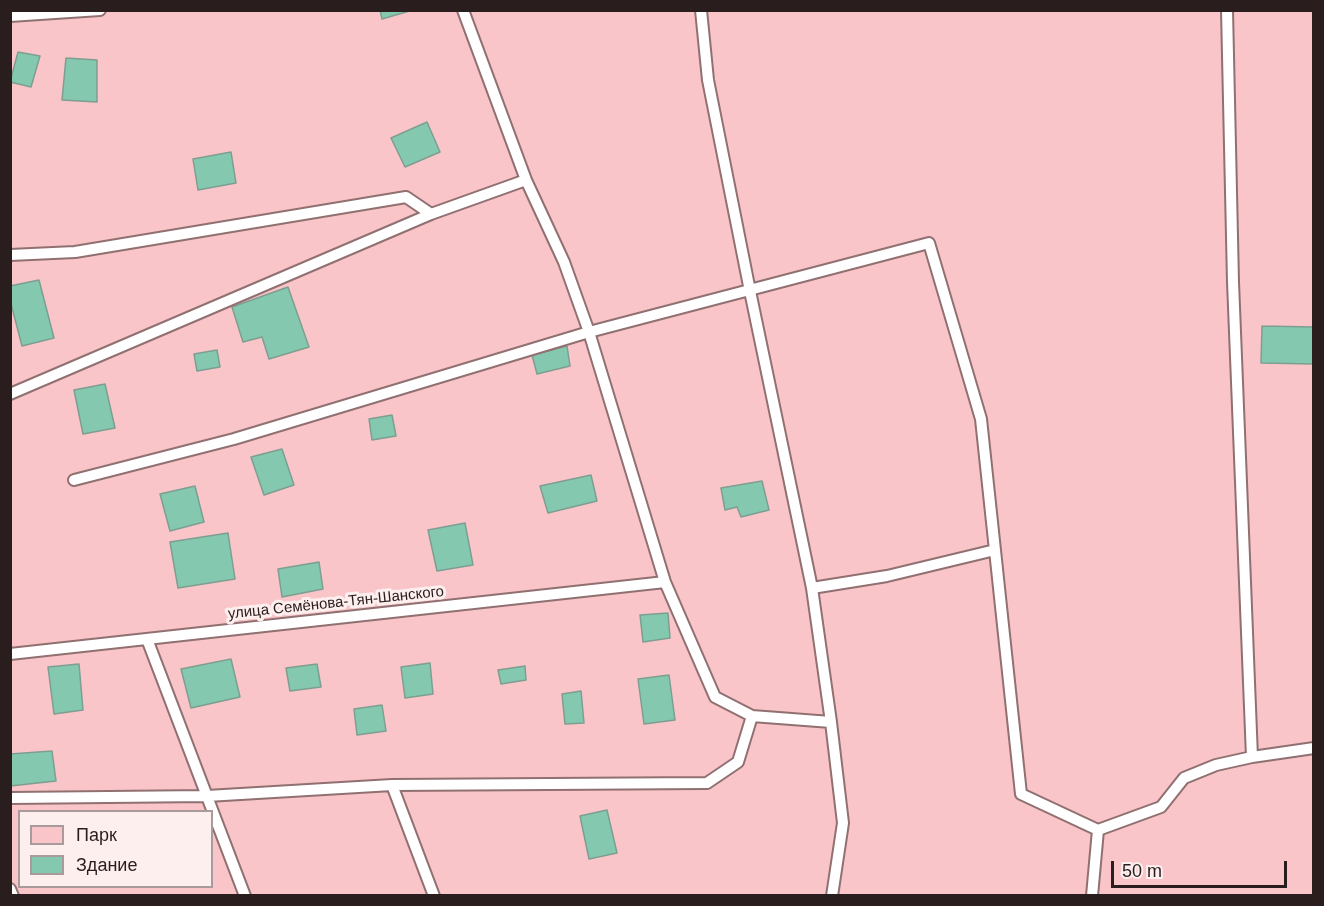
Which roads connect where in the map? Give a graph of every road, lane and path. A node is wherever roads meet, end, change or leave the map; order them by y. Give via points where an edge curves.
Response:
1 (100, 10) edge
2 (463, 10) edge
3 (701, 10) edge
4 (1227, 10) edge
5 (10, 16) edge
6 (526, 180) junction
7 (431, 214) junction
8 (10, 255) edge
9 (750, 291) junction
10 (589, 332) junction
11 (10, 394) edge
12 (74, 480) dead end
13 (995, 550) junction
14 (665, 582) junction
15 (812, 588) junction
16 (147, 639) junction
17 (10, 654) edge
18 (752, 716) junction
19 (831, 722) junction
20 (1314, 748) edge
21 (1251, 757) junction
22 (392, 785) junction
23 (207, 796) junction
24 (10, 798) edge
25 (212, 810) edge
26 (213, 812) edge
27 (1098, 830) junction
28 (10, 889) edge
29 (12, 896) edge
30 (245, 896) edge
31 (434, 896) edge
32 (832, 896) edge
33 (1092, 896) edge

1 - 5 lane
2 - 6 lane
3 - 9 lane via 708,80
4 - 21 lane
6 - 7 lane
6 - 10 lane via 564,262
7 - 8 lane via 406,197 75,252
7 - 11 lane
9 - 10 lane
9 - 13 lane via 929,243 981,419
9 - 15 lane
10 - 12 lane via 234,439
10 - 14 lane
13 - 15 lane via 886,576
13 - 27 lane via 1021,794
14 - 16 lane, улица Семёнова-Тян-Шанского
14 - 18 lane via 715,697
15 - 19 lane
16 - 17 lane, улица Семёнова-Тян-Шанского
16 - 23 lane
18 - 19 lane
18 - 22 lane via 738,762 707,783
19 - 32 lane via 843,823
20 - 21 lane
21 - 27 lane via 1184,778 1161,807
22 - 23 lane
22 - 31 lane
23 - 24 lane
23 - 25 lane
26 - 30 lane
27 - 33 lane
28 - 29 lane

